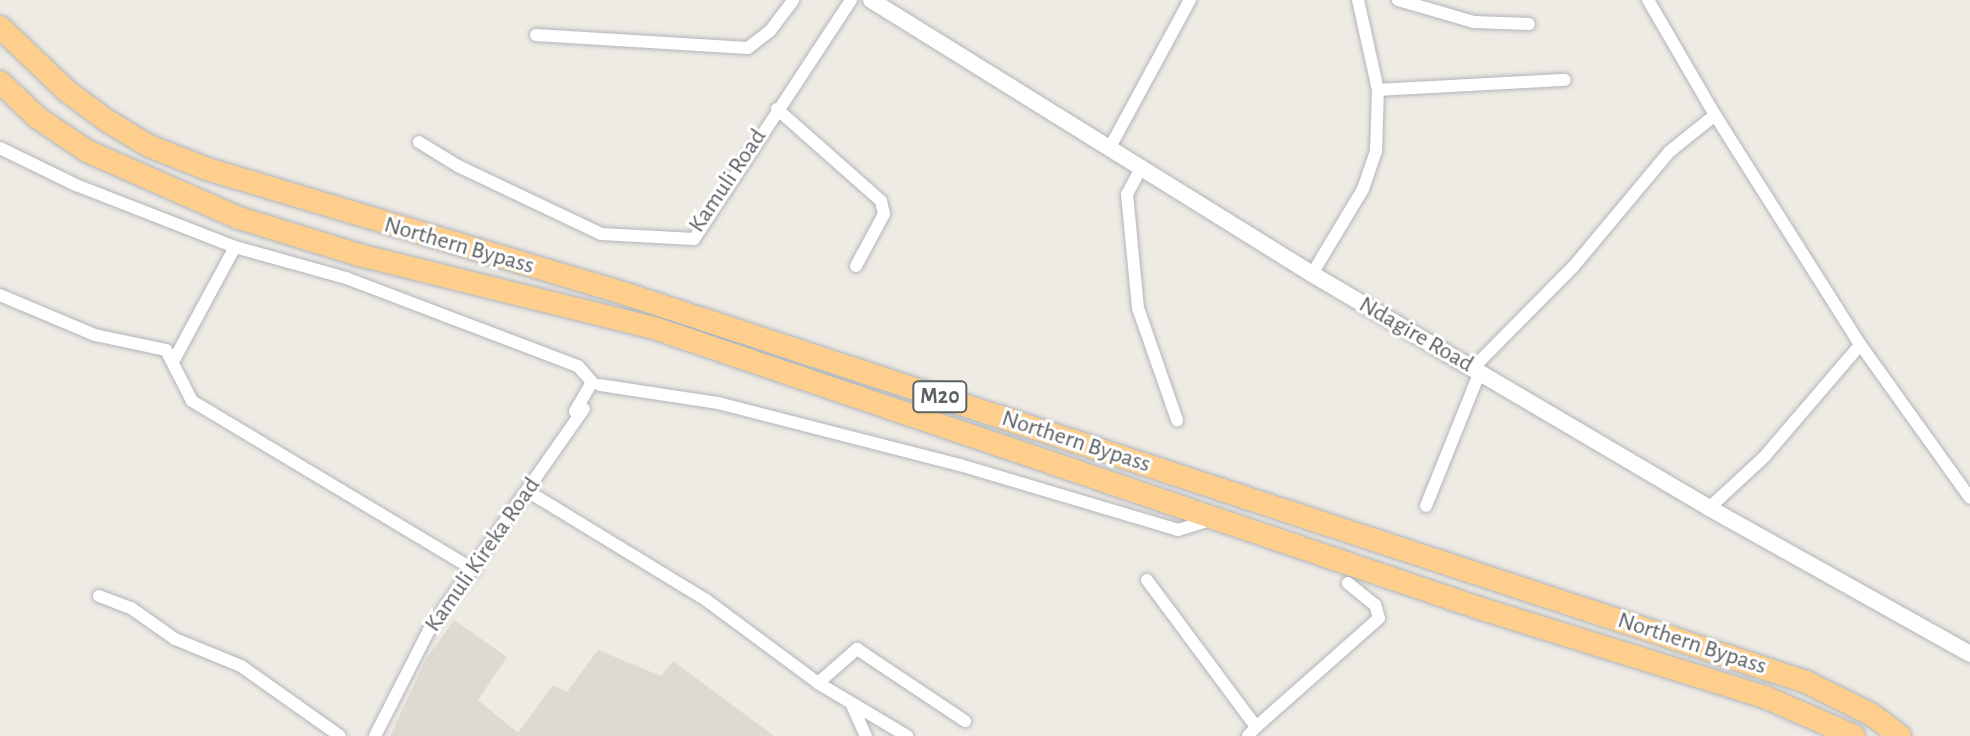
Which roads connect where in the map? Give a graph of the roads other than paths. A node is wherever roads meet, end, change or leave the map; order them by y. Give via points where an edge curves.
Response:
1 (793, 0) edge
2 (851, 0) edge
3 (871, 0) edge
4 (1190, 0) edge
5 (1358, 0) edge
6 (1398, 0) edge
7 (1648, 0) edge
8 (1529, 24) dead end
9 (0, 27) edge
10 (536, 35) dead end
11 (1565, 80) dead end
12 (0, 82) edge
13 (1378, 90) junction
14 (777, 109) junction
15 (1715, 115) junction
16 (419, 142) dead end
17 (0, 148) edge
18 (1109, 149) junction
19 (1141, 168) junction
20 (235, 247) junction
21 (856, 266) dead end
22 (1312, 274) junction
23 (0, 295) edge
24 (1860, 345) junction
25 (174, 360) junction
26 (1476, 370) junction
27 (580, 415) junction
28 (1177, 420) dead end
29 (529, 492) junction
30 (1970, 498) edge
31 (1426, 506) dead end
32 (1709, 508) junction
33 (1219, 518) junction
34 (474, 570) junction
35 (1147, 580) dead end
36 (1348, 583) dead end
37 (99, 596) dead end
38 (1970, 654) edge
39 (818, 683) junction
40 (852, 705) junction
41 (965, 721) dead end
42 (1252, 732) edge
43 (340, 736) edge
44 (375, 736) edge
45 (866, 736) edge
46 (907, 736) edge
47 (1854, 736) edge
48 (1900, 736) edge

1 - 10 street via 770,31 748,48
2 - 14 street, Kamuli Road
3 - 18 street, Ndagire Road
4 - 18 street
5 - 13 street
6 - 8 street via 1474,22
7 - 15 street
9 - 48 highway, Northern Bypass / M20 via 106,120 149,146 207,169 629,295 1806,682 1871,714
11 - 13 street
12 - 33 highway, Northern Bypass / M20 via 38,118 87,151 239,218 359,255 657,329
13 - 22 street via 1376,152 1363,189
14 - 16 street, Kamuli Road via 694,239 651,232 601,234
14 - 21 street via 881,201 884,214
15 - 24 street
15 - 26 street via 1669,152 1573,267
17 - 20 street via 76,185
18 - 19 street, Ndagire Road
19 - 22 street, Ndagire Road
19 - 28 street via 1127,194 1138,308
20 - 25 street
20 - 27 street via 346,278 578,366 592,382 575,411
22 - 26 street, Ndagire Road
23 - 25 street via 95,335 166,350
24 - 30 street
24 - 32 street via 1764,457
25 - 34 street via 192,401
26 - 31 street
26 - 32 street, Ndagire Road
27 - 29 street, Kamuli Kireka Road
27 - 33 street, Kamuli Kireka Road via 601,383 718,403 960,465 1178,530
29 - 34 street, Kamuli Kireka Road
29 - 39 street via 706,600
32 - 38 street, Ndagire Road
33 - 47 highway, Northern Bypass / M20 via 1479,608 1765,697
34 - 44 street, Kamuli Kireka Road via 429,630
35 - 42 street
36 - 42 street via 1375,605 1379,618
37 - 43 street via 131,608 175,639 241,666
39 - 40 street
39 - 41 street via 857,649
40 - 45 street
40 - 46 street

